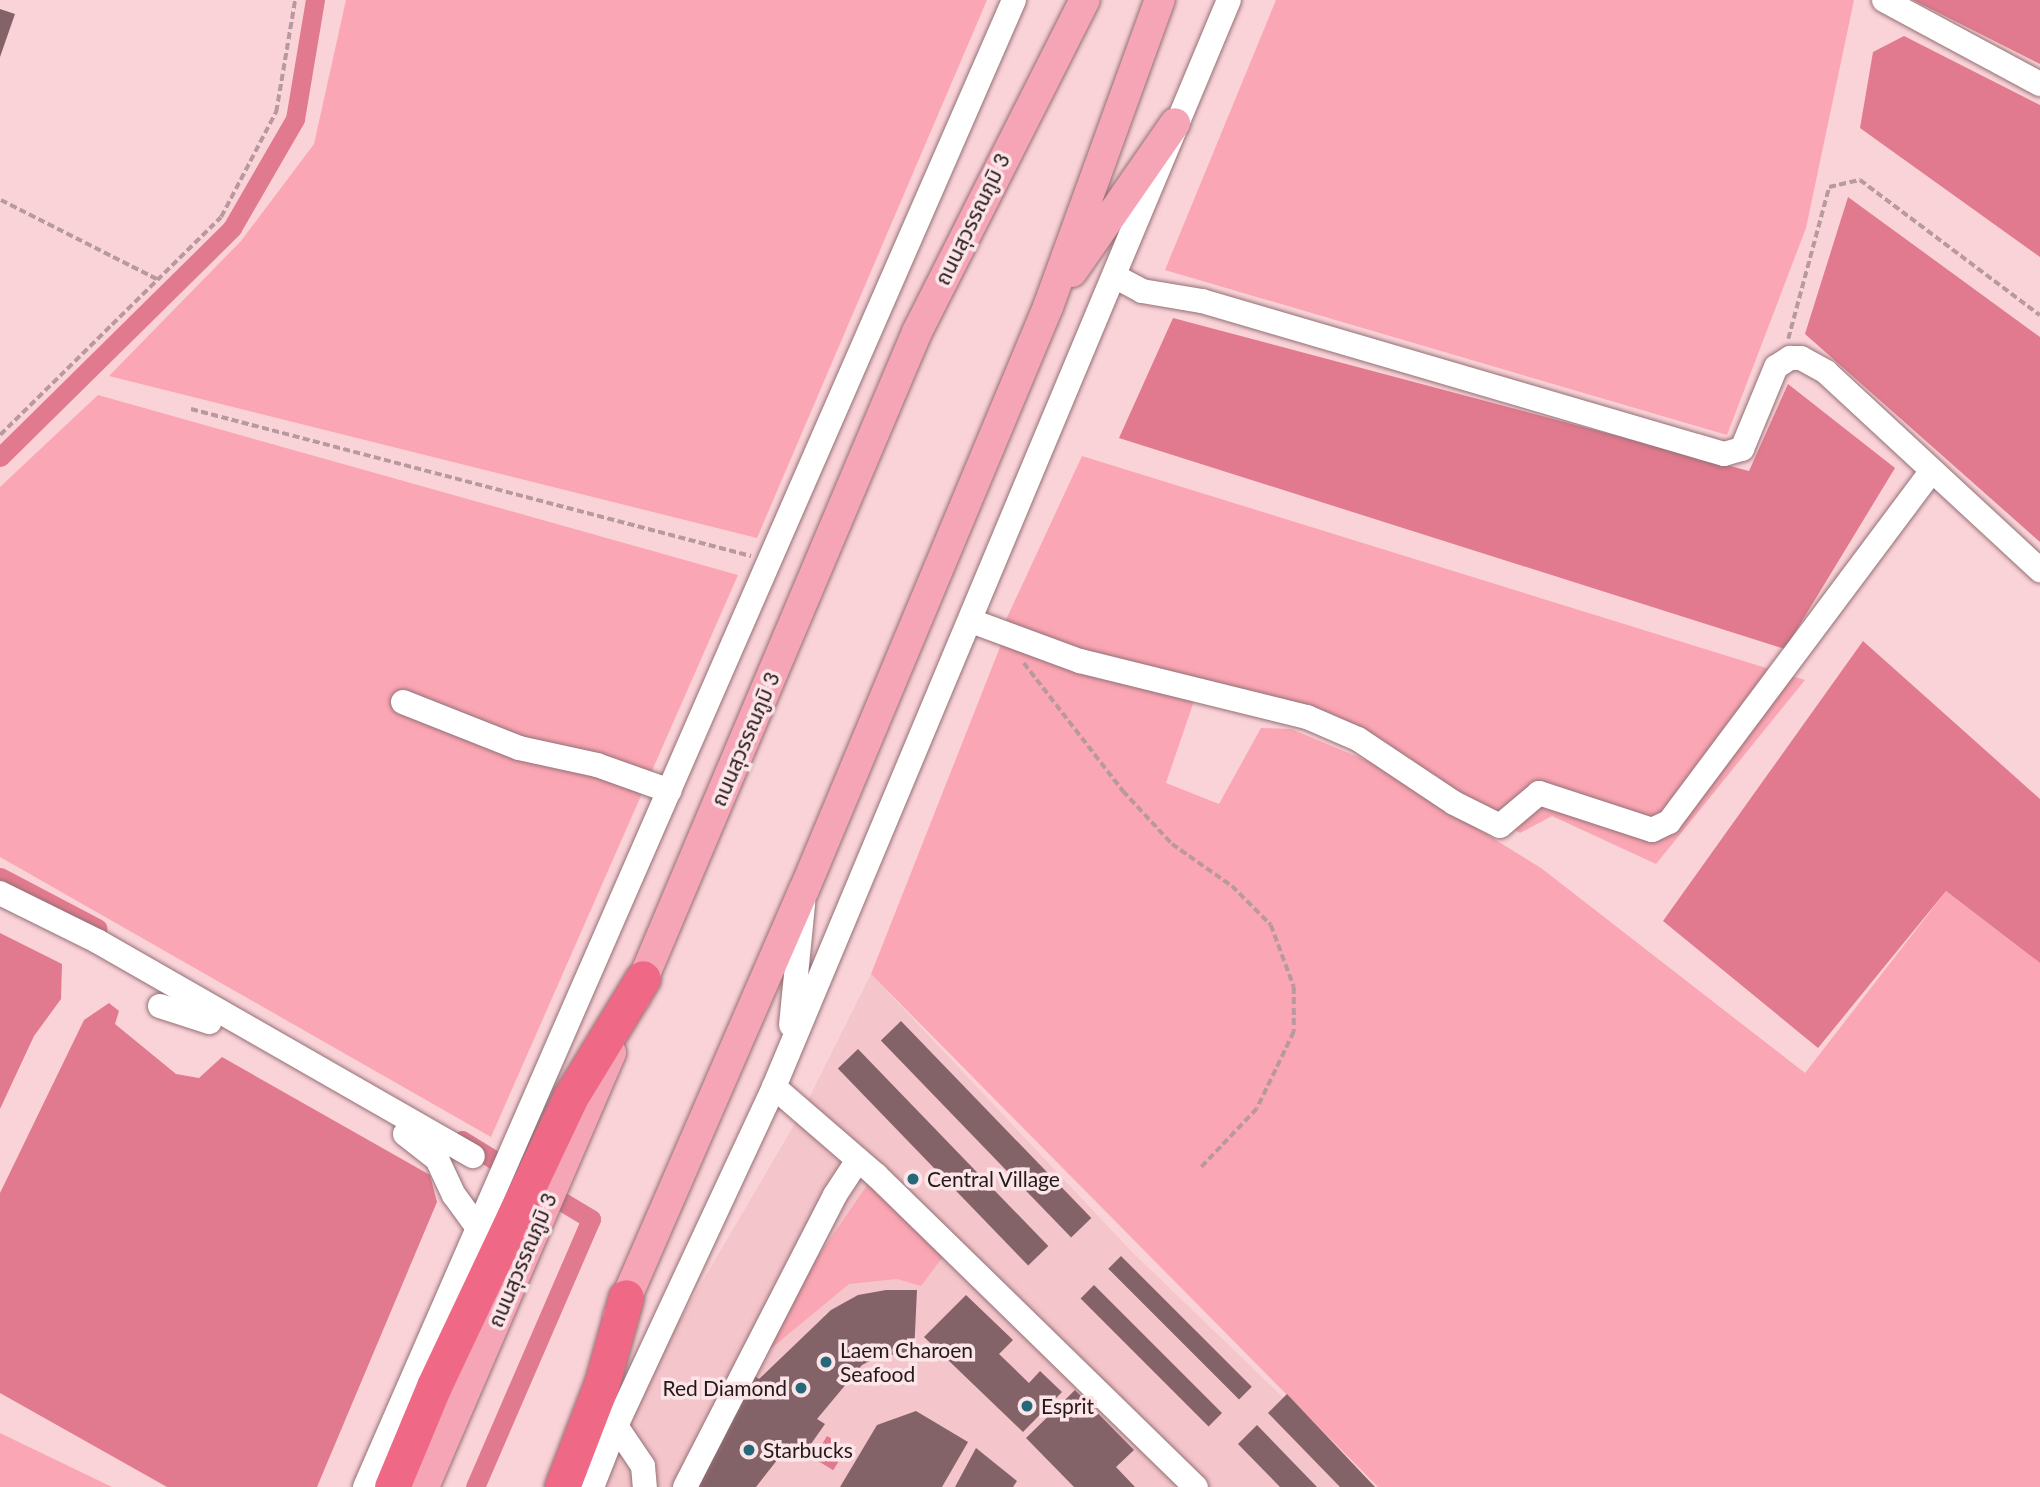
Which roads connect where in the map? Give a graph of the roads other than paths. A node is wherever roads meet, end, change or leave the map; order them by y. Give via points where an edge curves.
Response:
1 (1014, 0) edge
2 (1084, 0) edge
3 (1160, 0) edge
4 (1229, 0) edge
5 (1884, 0) edge
6 (2040, 84) edge
7 (1175, 122) junction
8 (1116, 277) junction
9 (1048, 307) junction
10 (1932, 470) junction
11 (2040, 570) edge
12 (971, 621) junction
13 (403, 702) dead end
14 (670, 791) junction
15 (804, 890) junction
16 (0, 892) edge
17 (643, 978) joint
18 (160, 1006) dead end
19 (789, 1049) junction
20 (774, 1087) junction
21 (473, 1156) dead end
22 (540, 1158) junction
23 (858, 1160) junction
24 (514, 1213) junction
25 (478, 1228) junction
26 (626, 1297) junction
27 (615, 1426) junction
28 (365, 1487) edge
29 (392, 1487) edge
30 (424, 1487) edge
31 (544, 1487) edge
32 (562, 1487) edge
33 (592, 1487) edge
34 (645, 1487) edge
35 (685, 1487) edge
36 (1196, 1487) edge

1 - 14 street
2 - 17 main road, ถนนสุวรรณภูมิ 3 via 917,332
3 - 9 main road
4 - 7 street
5 - 6 street
7 - 8 street
7 - 9 main road
8 - 10 street via 1142,291 1202,301 1724,454 1742,449 1782,361 1801,358 1812,361
8 - 12 street
9 - 15 main road
10 - 11 street
10 - 12 street via 1669,822 1652,830 1539,793 1500,825 1454,803 1358,739 1307,717 1080,661
12 - 19 street
13 - 14 street via 519,748 597,765
14 - 22 street
15 - 19 street
15 - 26 main road
16 - 21 street via 97,941
17 - 22 highway via 593,1057
18 - 25 street via 197,1015 419,1142 437,1159 454,1195
19 - 20 street
20 - 23 street
20 - 27 street
22 - 24 highway
23 - 35 street via 835,1195
23 - 36 street
24 - 25 street
24 - 29 highway
24 - 30 main road, ถนนสุวรรณภูมิ 3
25 - 28 street
26 - 31 main road
26 - 32 highway via 602,1383
27 - 33 street
27 - 34 street via 643,1466

